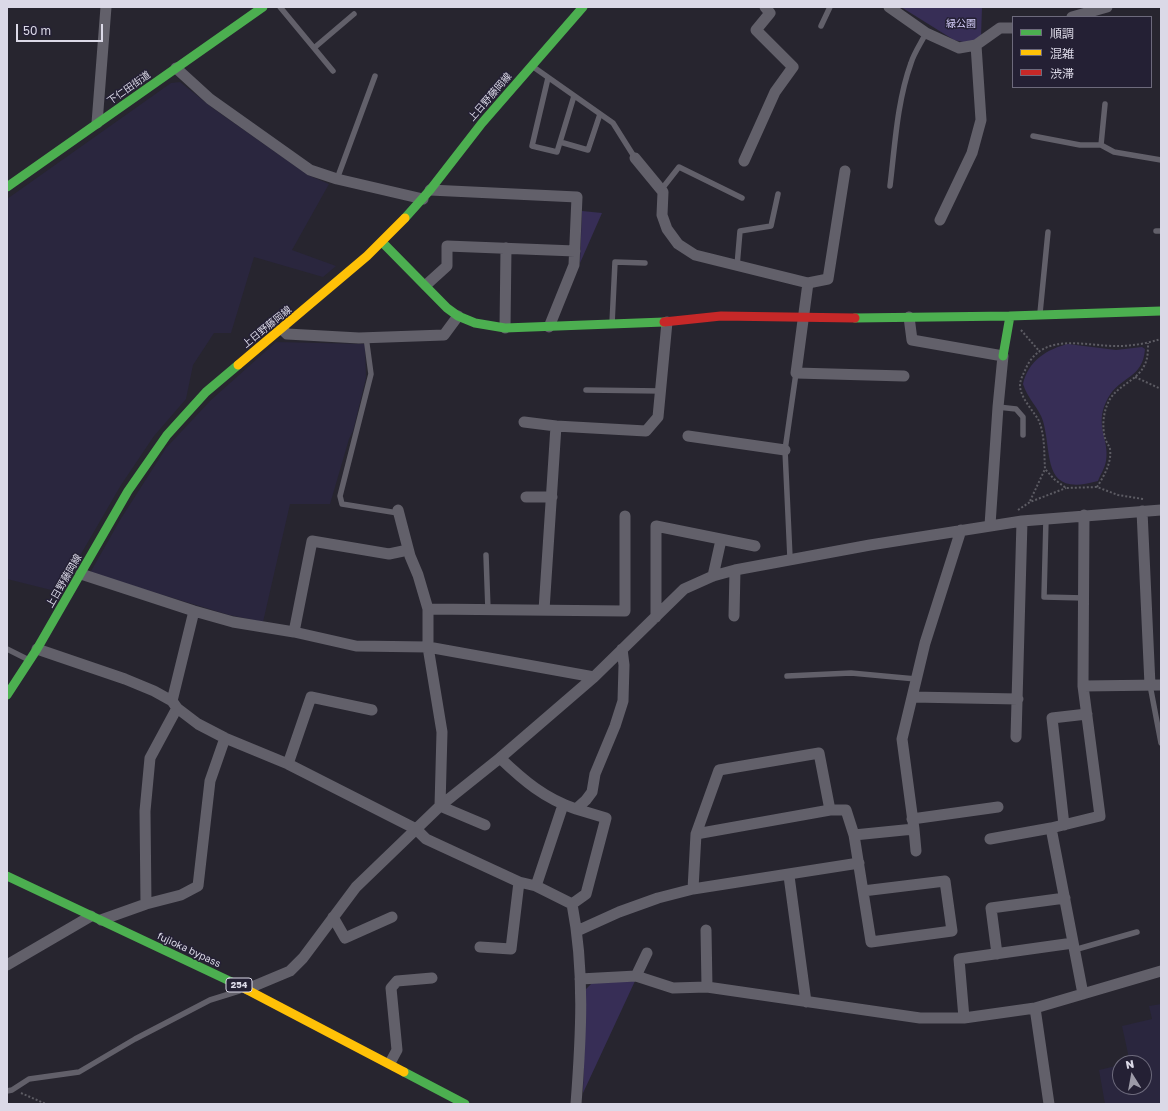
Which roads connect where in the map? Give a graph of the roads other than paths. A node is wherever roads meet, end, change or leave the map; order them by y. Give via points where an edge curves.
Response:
1 (106, 7) edge
2 (263, 7) edge
3 (280, 7) edge
4 (582, 7) edge
5 (765, 7) edge
6 (830, 7) edge
7 (889, 7) edge
8 (1106, 7) edge
9 (354, 14) dead end
10 (1075, 16) edge
11 (821, 26) dead end
12 (1012, 28) edge
13 (926, 33) junction
14 (976, 45) junction
15 (314, 48) junction
16 (531, 66) junction
17 (176, 68) junction
18 (333, 71) dead end
19 (375, 76) dead end
20 (548, 78) junction
21 (574, 96) junction
22 (1105, 104) dead end
23 (600, 114) junction
24 (97, 123) junction
25 (1033, 136) dead end
26 (560, 142) junction
27 (1101, 145) junction
28 (635, 158) joint
29 (1161, 160) edge
30 (744, 161) dead end
31 (845, 171) dead end
32 (337, 180) junction
33 (890, 186) dead end
34 (7, 187) edge
35 (661, 190) junction
36 (427, 194) junction
37 (778, 194) dead end
38 (742, 198) dead end
39 (940, 220) dead end
40 (1048, 232) dead end
41 (382, 242) junction
42 (506, 248) junction
43 (575, 251) junction
44 (645, 263) dead end
45 (737, 266) junction
46 (808, 283) junction
47 (426, 285) junction
48 (1161, 311) edge
49 (1040, 315) junction
50 (458, 316) junction
51 (1010, 316) junction
52 (908, 317) junction
53 (804, 318) junction
54 (668, 322) junction
55 (612, 324) junction
56 (549, 327) junction
57 (505, 328) junction
58 (282, 329) junction
59 (366, 337) junction
60 (1003, 356) junction
61 (796, 373) junction
62 (904, 376) dead end
63 (586, 390) dead end
64 (661, 390) junction
65 (998, 407) junction
66 (524, 422) dead end
67 (556, 426) junction
68 (1023, 435) dead end
69 (688, 436) dead end
70 (785, 450) junction
71 (526, 497) dead end
72 (552, 498) junction
73 (1161, 510) edge
74 (1142, 511) junction
75 (398, 512) joint
76 (1084, 515) junction
77 (625, 516) dead end
78 (1046, 519) junction
79 (1022, 521) junction
80 (990, 525) junction
81 (961, 530) junction
82 (721, 540) junction
83 (755, 546) dead end
84 (408, 550) junction
85 (486, 555) dead end
86 (790, 558) junction
87 (735, 570) junction
88 (81, 574) junction
89 (713, 576) junction
90 (1084, 598) junction
91 (428, 609) junction
92 (488, 610) junction
93 (544, 610) junction
94 (194, 611) junction
95 (734, 616) dead end
96 (656, 617) junction
97 (294, 632) junction
98 (428, 647) junction
99 (7, 649) edge
100 (37, 649) junction
101 (622, 649) junction
102 (29, 660) junction
103 (787, 676) dead end
104 (594, 677) junction
105 (916, 678) junction
106 (1155, 685) edge
107 (1084, 686) junction
108 (7, 695) edge
109 (912, 697) junction
110 (1018, 699) junction
111 (175, 704) junction
112 (372, 710) dead end
113 (1087, 714) junction
114 (1016, 737) dead end
115 (224, 738) junction
116 (1161, 743) edge
117 (500, 758) junction
118 (288, 764) junction
119 (564, 805) junction
120 (440, 806) junction
121 (998, 807) dead end
122 (576, 809) junction
123 (830, 810) junction
124 (913, 824) junction
125 (485, 825) dead end
126 (1064, 825) junction
127 (1051, 828) junction
128 (416, 829) junction
129 (696, 834) junction
130 (854, 835) junction
131 (990, 839) dead end
132 (916, 851) dead end
133 (859, 863) junction
134 (7, 876) edge
135 (789, 876) junction
136 (519, 882) junction
137 (536, 886) junction
138 (693, 889) junction
139 (863, 891) junction
140 (1065, 898) junction
141 (146, 904) junction
142 (572, 904) junction
143 (333, 917) junction
144 (392, 917) dead end
145 (96, 918) junction
146 (706, 930) dead end
147 (577, 931) junction
148 (1137, 932) dead end
149 (1074, 946) junction
150 (480, 947) dead end
151 (647, 953) dead end
152 (997, 954) junction
153 (7, 965) edge
154 (1161, 971) edge
155 (636, 976) junction
156 (432, 978) dead end
157 (580, 979) junction
158 (707, 987) junction
159 (247, 989) junction
160 (1083, 994) junction
161 (806, 1002) junction
162 (1035, 1008) junction
163 (964, 1018) junction
164 (390, 1063) junction
165 (10, 1091) edge
166 (465, 1104) edge
167 (576, 1104) edge
168 (1050, 1104) edge

1 - 24 street
2 - 17 main road, 下仁田街道
3 - 15 lane
4 - 16 main road, 上日野藤岡線
5 - 30 street via 770,13 756,30 793,67 776,92
6 - 11 lane
7 - 13 street
8 - 10 street
9 - 15 lane
12 - 14 street via 1000,28
13 - 14 street via 959,48
13 - 33 lane via 911,62 904,86
14 - 39 street via 981,120 972,154
15 - 18 lane
16 - 20 lane
16 - 36 main road, 上日野藤岡線 via 482,123
17 - 24 main road, 下仁田街道
17 - 32 street via 210,99 310,170
19 - 32 lane
20 - 21 lane
20 - 26 lane via 532,146 557,152
21 - 23 lane
21 - 26 lane
22 - 27 lane
23 - 26 lane via 588,150
23 - 28 lane via 613,123
24 - 34 main road, 下仁田街道
25 - 27 lane via 1080,145
27 - 29 lane via 1114,152
28 - 35 street
31 - 46 street via 828,279
32 - 36 street
35 - 38 lane via 679,167
35 - 45 street via 662,215 667,229 678,244 695,255
36 - 41 main road, 上日野藤岡線
36 - 43 street via 577,197
37 - 45 lane via 771,226 740,231
40 - 49 lane
41 - 47 main road
41 - 58 main road, 上日野藤岡線
42 - 43 street
42 - 47 street via 447,246 447,266
42 - 57 street
43 - 56 street via 574,265
44 - 55 lane via 615,262
45 - 46 street
46 - 53 street
47 - 50 main road
48 - 49 main road
49 - 51 main road
50 - 57 main road via 475,323
50 - 59 street via 444,334
51 - 52 main road
51 - 60 main road
52 - 53 main road
52 - 60 street via 912,340
53 - 54 main road via 721,316
53 - 61 street
54 - 55 main road
54 - 64 street
55 - 56 main road
56 - 57 main road
58 - 59 street via 287,334
58 - 88 main road, 上日野藤岡線 via 206,392 167,435 128,491
59 - 75 lane via 371,374 340,496 342,504
60 - 65 street
61 - 62 street
61 - 70 lane
63 - 64 lane
64 - 67 street via 658,417 646,431
65 - 68 lane via 1016,409 1020,413 1023,417
65 - 80 street
66 - 67 street
67 - 72 street
69 - 70 street
70 - 86 lane
71 - 72 street
72 - 93 street
73 - 74 street
74 - 76 street
74 - 106 street
75 - 84 street
76 - 78 street
76 - 90 street
77 - 93 street via 625,611
78 - 79 street
78 - 90 lane via 1044,597
79 - 80 street
79 - 110 street
80 - 81 street
81 - 86 street
81 - 105 street
82 - 83 street
82 - 89 street
82 - 96 street via 656,526
84 - 91 street
84 - 97 street via 389,554 312,541
85 - 92 lane
86 - 87 street
87 - 89 street
87 - 95 street
88 - 94 street
88 - 100 main road, 上日野藤岡線
89 - 96 street via 684,589
90 - 107 street
91 - 92 street
91 - 98 street
92 - 93 street
94 - 97 street via 233,622
94 - 111 street
96 - 101 street
97 - 98 street via 356,646
98 - 104 street
98 - 120 street via 442,732
99 - 102 lane
100 - 102 main road, 上日野藤岡線
100 - 111 street via 125,679
101 - 104 street
101 - 122 street via 623,701 595,774 592,792
102 - 108 main road, 上日野藤岡線
103 - 105 lane via 851,673
104 - 117 street
105 - 109 street
106 - 107 street
106 - 116 lane
107 - 113 street
109 - 110 street
109 - 124 street via 902,740
110 - 114 street
111 - 115 street via 198,724
111 - 141 street via 150,758 145,811
112 - 118 street via 311,697
113 - 126 street via 1100,816
113 - 126 street via 1052,718
115 - 118 street
115 - 141 street via 210,781 198,886 181,895
117 - 119 street via 526,783
117 - 120 street
118 - 128 street
119 - 122 street
119 - 137 street
120 - 125 street
120 - 128 street
121 - 124 street
122 - 142 street via 606,818 586,894
123 - 129 street
123 - 129 street via 819,753 720,770
123 - 130 street via 846,810
124 - 130 street
124 - 132 street
126 - 127 street
127 - 131 street
127 - 140 street
128 - 136 street via 426,839
128 - 143 street via 356,887
129 - 138 street
130 - 133 street
133 - 135 street
133 - 139 street
134 - 145 main road, fujioka bypass / 254
135 - 138 street
135 - 161 street
136 - 137 street
136 - 150 street via 511,948
137 - 142 street
138 - 147 street via 619,912
139 - 139 street via 871,942 952,931 944,882
140 - 149 street
140 - 152 street via 991,908
141 - 145 street
142 - 147 street
143 - 144 street via 345,938
143 - 159 street via 303,958 290,971
145 - 153 street
145 - 159 main road, fujioka bypass / 254
146 - 158 street
147 - 157 street
148 - 149 lane
149 - 152 street
149 - 160 street
151 - 155 street
152 - 163 street via 959,960
154 - 160 street
155 - 157 street
155 - 158 street via 673,988
156 - 164 street via 397,981 391,988 396,1050
157 - 167 street via 581,1029
158 - 161 street
159 - 164 main road, fujioka bypass / 254
159 - 165 lane via 210,1000 79,1072 29,1079
160 - 162 street
161 - 163 street via 920,1018
162 - 163 street
162 - 168 street
164 - 166 main road, fujioka bypass / 254

